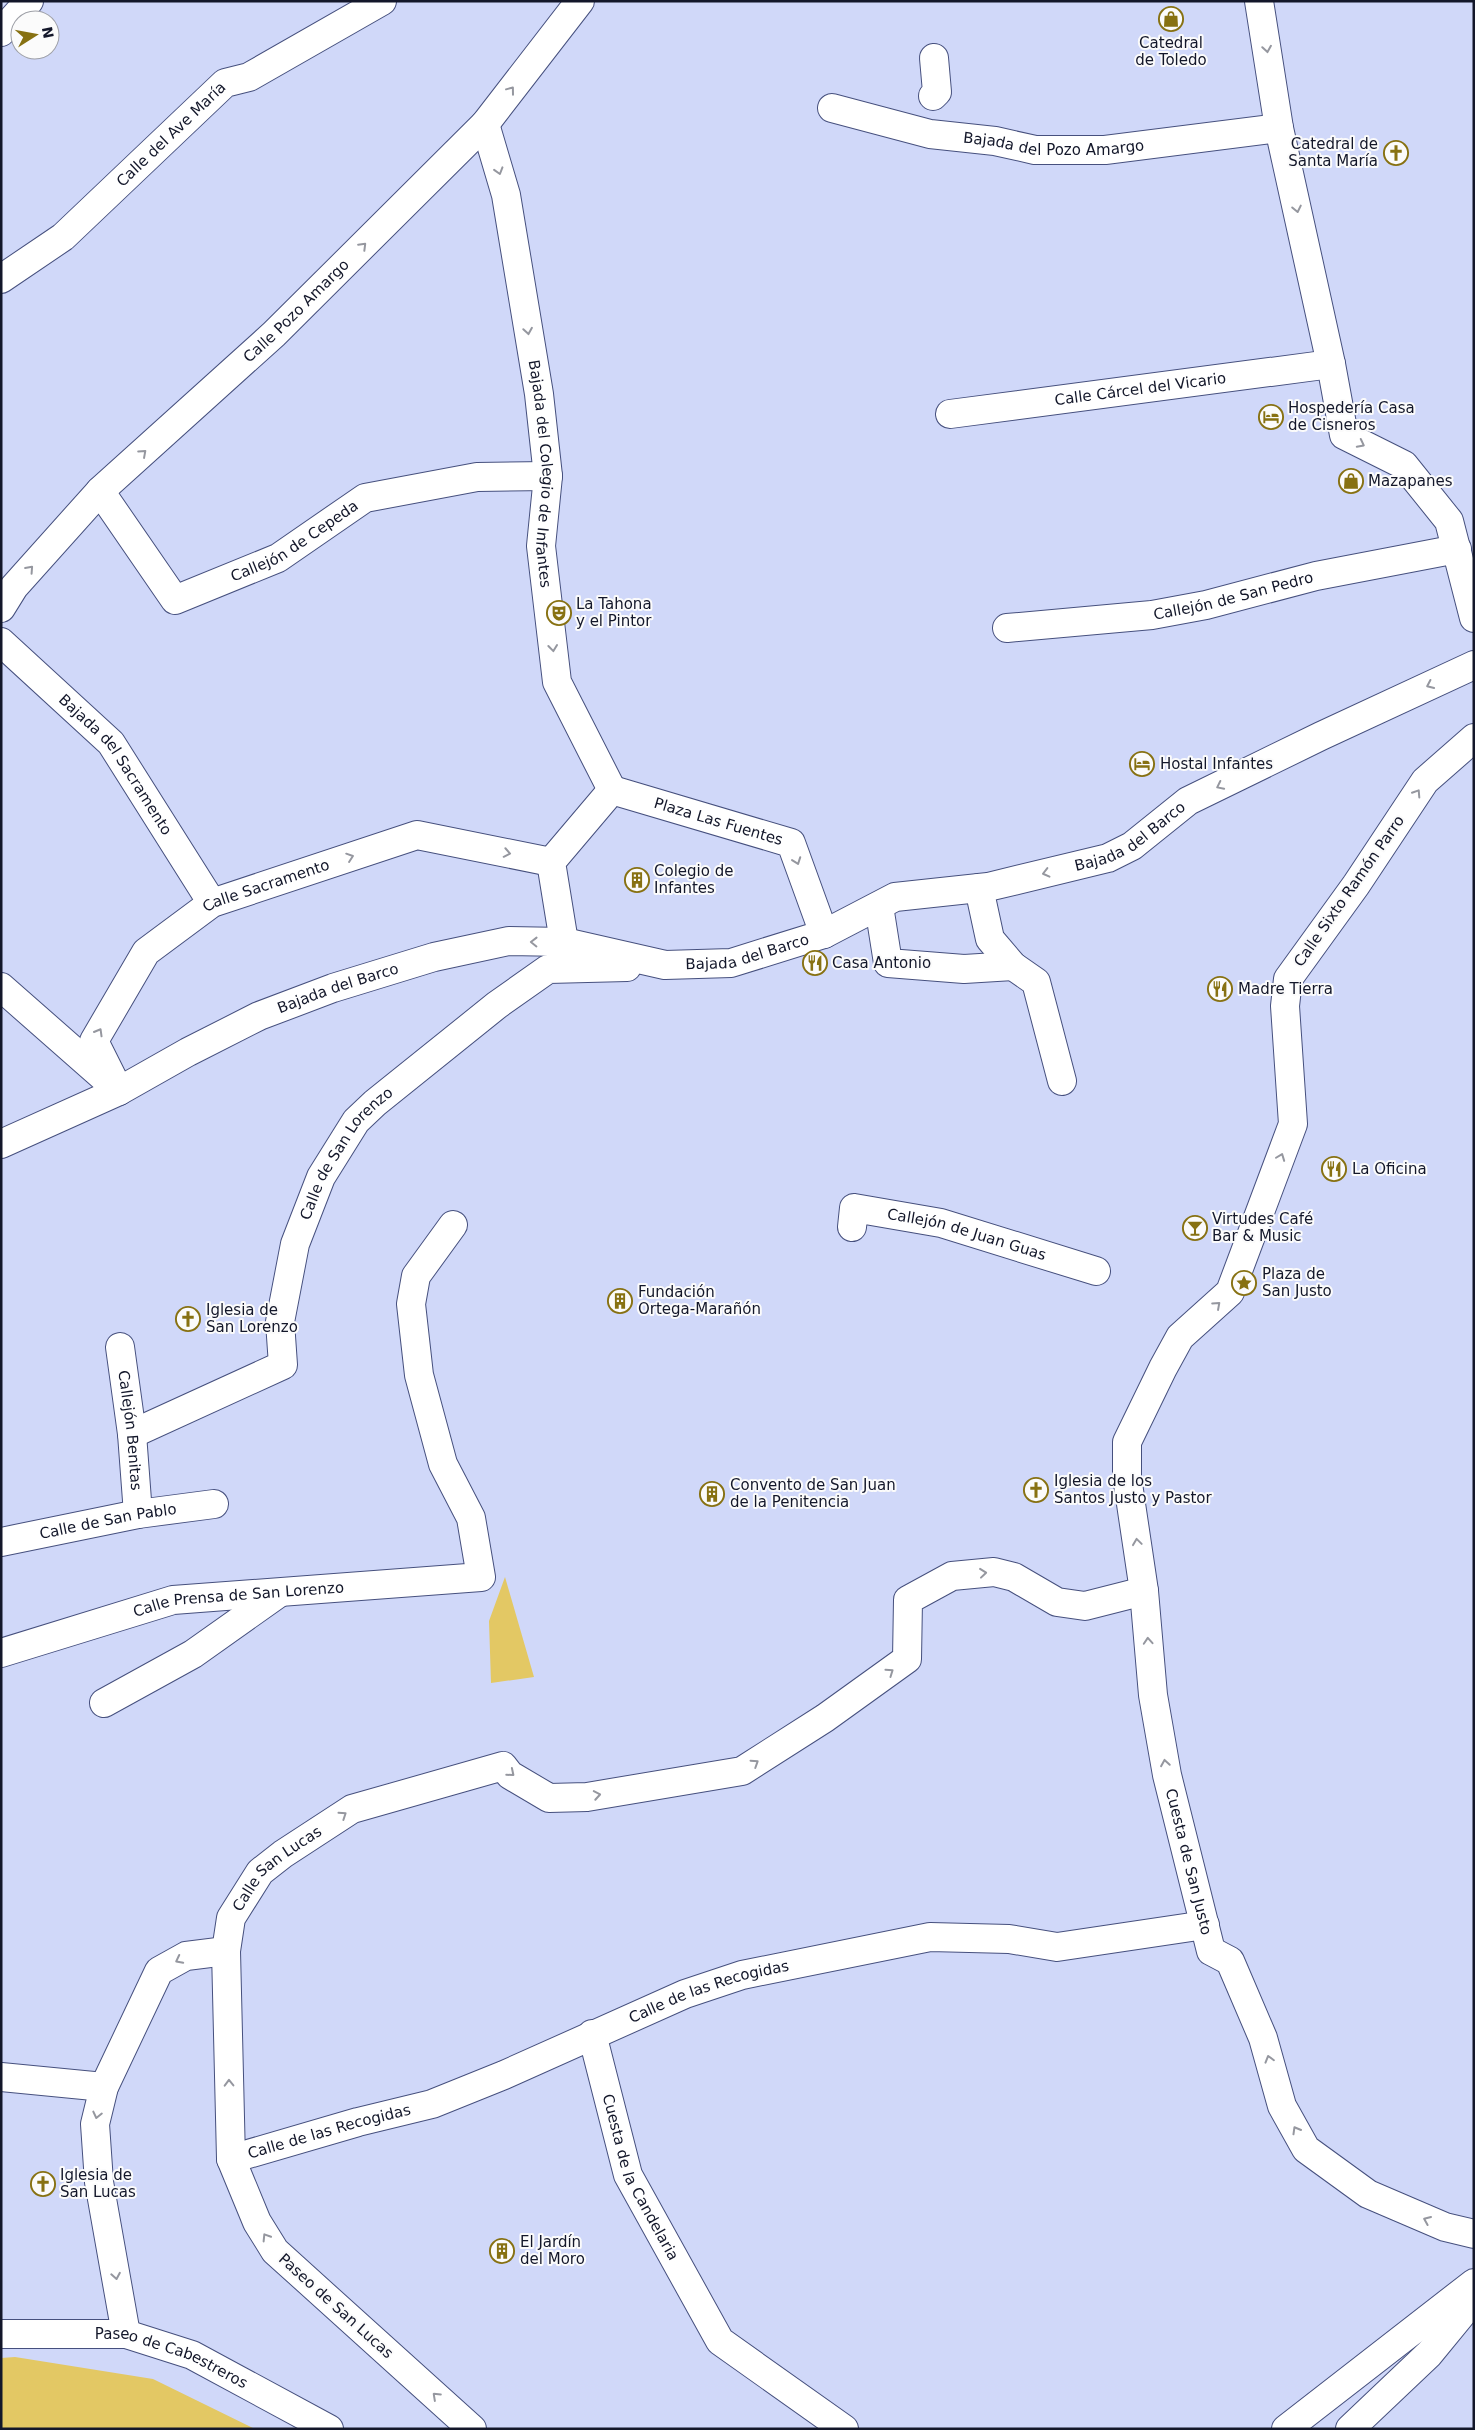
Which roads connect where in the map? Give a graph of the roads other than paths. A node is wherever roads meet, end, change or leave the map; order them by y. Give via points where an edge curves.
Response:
1 (29, 1) edge
2 (382, 1) edge
3 (580, 1) edge
4 (1259, 1) edge
5 (1, 32) edge
6 (934, 58) dead end
7 (933, 96) dead end
8 (832, 108) dead end
9 (485, 124) junction
10 (1279, 128) junction
11 (1, 279) edge
12 (1331, 364) junction
13 (950, 414) dead end
14 (548, 476) junction
15 (100, 491) junction
16 (1457, 549) junction
17 (1, 608) edge
18 (1474, 618) edge
19 (1007, 628) dead end
20 (1, 642) edge
21 (1474, 665) edge
22 (1474, 738) edge
23 (612, 790) junction
24 (551, 862) junction
25 (979, 888) junction
26 (212, 903) junction
27 (879, 906) junction
28 (824, 934) junction
29 (564, 942) junction
30 (665, 965) junction
31 (1013, 966) junction
32 (1, 988) edge
33 (1062, 1081) dead end
34 (120, 1091) junction
35 (1, 1144) edge
36 (454, 1225) dead end
37 (852, 1227) dead end
38 (1096, 1271) dead end
39 (120, 1347) dead end
40 (1163, 1368) joint
41 (132, 1434) junction
42 (214, 1504) dead end
43 (138, 1514) junction
44 (1, 1542) edge
45 (1144, 1590) junction
46 (281, 1592) junction
47 (3, 1657) edge
48 (104, 1703) dead end
49 (1205, 1926) junction
50 (226, 1951) junction
51 (592, 2034) junction
52 (1, 2077) edge
53 (104, 2087) junction
54 (231, 2159) junction
55 (1474, 2234) edge
56 (1474, 2283) edge
57 (1474, 2299) edge
58 (1, 2334) edge
59 (126, 2334) junction
60 (329, 2429) edge
61 (472, 2429) edge
62 (844, 2429) edge
63 (1286, 2429) edge
64 (1350, 2429) edge

1 - 5 street
2 - 11 street, Calle del Ave María via 250,77 225,83 63,236
9 -> 3 street, Calle Pozo Amargo
4 -> 10 street
6 - 7 street via 937,92
8 - 10 street, Bajada del Pozo Amargo via 930,134 1035,150 1105,150
9 -> 14 street, Bajada del Colegio de Infantes via 506,195 539,394
15 -> 9 street, Calle Pozo Amargo via 274,334
10 -> 12 street
12 - 13 street, Calle Cárcel del Vicario
12 -> 16 street via 1344,435 1404,465 1449,520
14 - 15 street, Callejón de Cepeda via 477,477 365,498 278,558 176,600
14 -> 23 street, Bajada del Colegio de Infantes via 540,546 557,682
17 -> 15 street, Calle Pozo Amargo via 14,586
16 - 18 street
16 - 19 street, Callejón de San Pedro via 1316,576 1206,605 1152,615
20 - 26 street, Bajada del Sacramento via 111,743
21 -> 25 street, Bajada del Barco via 1188,801 1132,846 1108,858
40 -> 22 street, Calle Sixto Ramón Parro via 1180,1337 1230,1292 1293,1124 1285,1006 1288,978 1356,885 1425,781
23 - 24 street
23 -> 28 street, Plaza Las Fuentes via 791,843
26 -> 24 street, Calle Sacramento via 416,835
24 - 29 street
25 - 27 street, Bajada del Barco via 895,897
25 - 31 street via 990,940
34 -> 26 street, Calle Sacramento via 94,1041 146,952
27 - 28 street, Bajada del Barco
27 - 31 street via 888,963 964,969
28 - 30 street, Bajada del Barco via 731,963
29 - 30 street, Bajada del Barco
29 -> 34 street, Bajada del Barco via 509,941 434,957 333,988 259,1016
30 - 41 street, Calle de San Lorenzo via 548,969 497,1005 375,1103 356,1121 321,1177 295,1244 280,1322 283,1365
31 - 33 street via 1036,982
32 - 34 street
34 - 35 street, Bajada del Barco
36 - 46 street, Calle Prensa de San Lorenzo via 416,1276 411,1304 419,1375 443,1464 471,1518 481,1577
37 - 38 street, Callejón de Juan Guas via 854,1208 941,1223
39 - 41 street, Callejón Benitas
45 -> 40 street, Cuesta de San Justo via 1126,1450
41 - 43 street, Callejón Benitas
42 - 43 street, Calle de San Pablo
43 - 44 street, Calle de San Pablo
49 -> 45 street, Cuesta de San Justo via 1167,1775 1153,1689
50 -> 45 street, Calle San Lucas via 231,1918 260,1872 352,1809 503,1766 510,1774 549,1798 587,1797 742,1771 825,1718 907,1659 908,1600 952,1576 994,1572 1014,1577 1057,1602 1085,1606
46 - 47 street, Calle Prensa de San Lorenzo via 173,1600
46 - 48 street via 193,1654
49 - 51 street, Calle de las Recogidas via 1057,1947 1009,1939 930,1937 742,1975 685,1994
55 -> 49 street, Cuesta de San Justo via 1445,2227 1368,2194 1306,2149 1282,2106 1263,2038 1230,1962 1211,1951
50 -> 53 street via 186,1956 159,1971
54 -> 50 street, Paseo de San Lucas
51 - 54 street, Calle de las Recogidas via 432,2104
51 - 62 street, Cuesta de la Candelaria via 628,2175 720,2341
52 - 53 street
53 -> 59 street via 95,2124 99,2182
61 -> 54 street, Paseo de San Lucas via 275,2251 257,2222
56 - 63 street
57 - 64 street via 1428,2354
58 - 59 street, Paseo de Cabestreros
59 - 60 street, Paseo de Cabestreros via 192,2355

